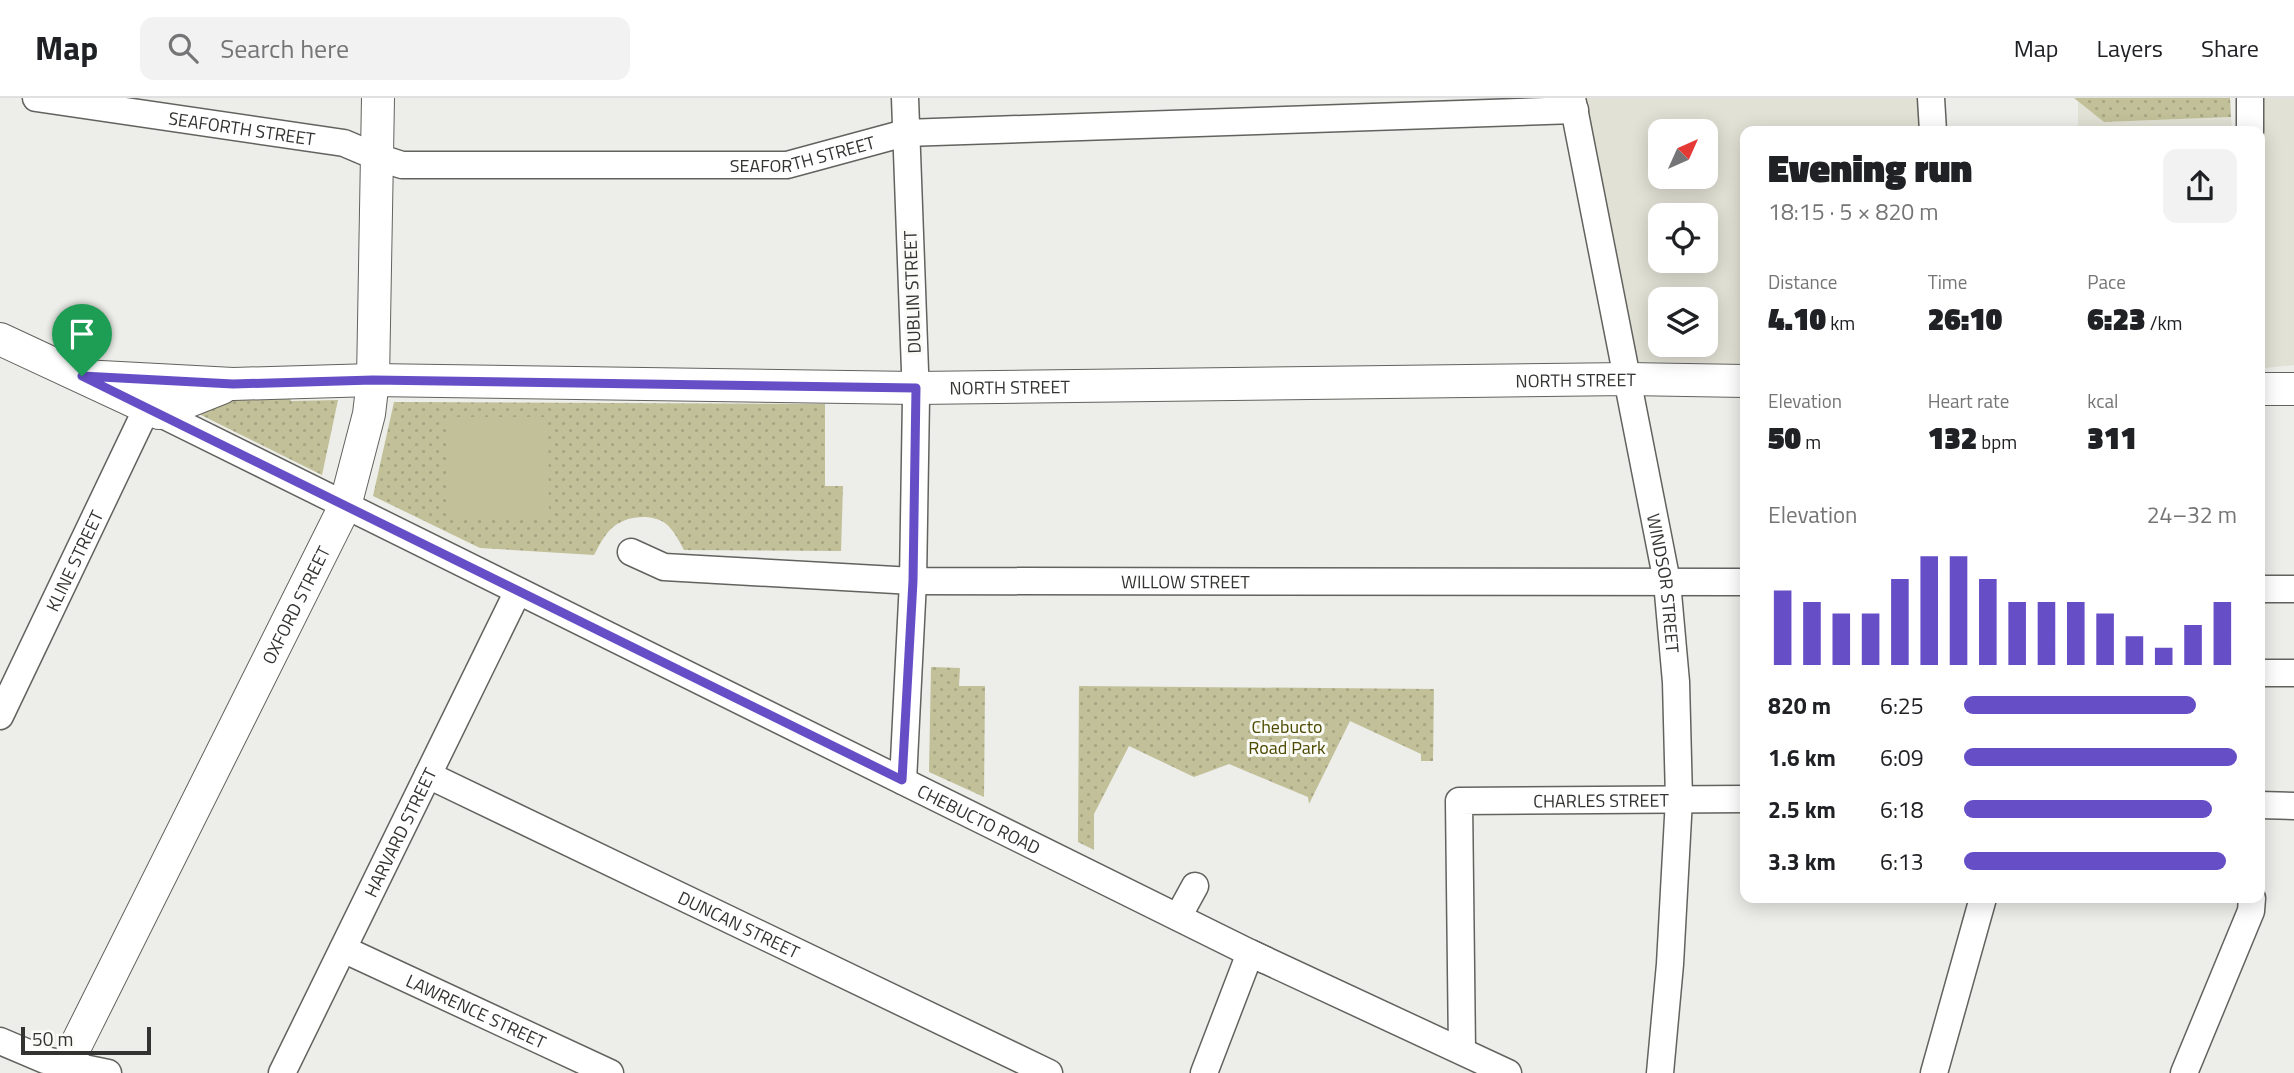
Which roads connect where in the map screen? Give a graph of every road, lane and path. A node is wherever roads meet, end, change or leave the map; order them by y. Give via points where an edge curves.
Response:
1 (36, 98) edge
2 (378, 98) edge
3 (905, 98) edge
4 (1931, 98) edge
5 (2250, 98) edge
6 (1574, 104) edge
7 (1933, 126) edge
8 (2250, 126) edge
9 (905, 133) junction
10 (377, 157) junction
11 (0, 339) edge
12 (82, 376) junction
13 (1629, 379) junction
14 (373, 380) junction
15 (1740, 381) edge
16 (233, 384) junction
17 (916, 388) junction
18 (2265, 389) edge
19 (2294, 390) edge
20 (153, 410) junction
21 (345, 506) junction
22 (632, 552) dead end
23 (913, 581) junction
24 (1667, 582) junction
25 (1740, 582) edge
26 (2265, 589) edge
27 (2294, 589) edge
28 (518, 591) junction
29 (2265, 673) edge
30 (2294, 673) edge
31 (0, 716) edge
32 (428, 775) junction
33 (902, 780) junction
34 (1679, 799) junction
35 (1740, 799) edge
36 (2265, 805) edge
37 (2294, 806) edge
38 (1195, 886) dead end
39 (1982, 903) edge
40 (2252, 903) edge
41 (1178, 917) junction
42 (343, 949) junction
43 (1250, 953) junction
44 (0, 1041) edge
45 (1462, 1051) junction
46 (66, 1068) edge
47 (108, 1073) edge
48 (282, 1073) edge
49 (610, 1073) edge
50 (1049, 1073) edge
51 (1204, 1073) edge
52 (1508, 1073) edge
53 (1660, 1073) edge
54 (1934, 1073) edge
55 (2184, 1073) edge

1 - 10 street, SEAFORTH STREET via 344,143
2 - 10 main road, OXFORD STREET
3 - 9 street, DUBLIN STREET
4 - 7 street
5 - 8 street
6 - 9 street, SEAFORTH STREET
6 - 13 street, WINDSOR STREET
9 - 10 street, SEAFORTH STREET via 787,165 402,165
9 - 17 street, DUBLIN STREET
10 - 14 main road, OXFORD STREET
11 - 12 main road, CHEBUCTO ROAD
12 - 16 main road, NORTH STREET
12 - 20 main road, CHEBUCTO ROAD
13 - 15 main road, NORTH STREET
13 - 17 main road, NORTH STREET
13 - 24 street, WINDSOR STREET
14 - 16 main road, NORTH STREET
14 - 17 main road, NORTH STREET
14 - 21 main road, OXFORD STREET
16 - 20 main road, NORTH STREET
17 - 23 street, DUBLIN STREET
18 - 19 main road
20 - 21 street, CHEBUCTO ROAD
20 - 31 street, KLINE STREET
21 - 28 street, CHEBUCTO ROAD
21 - 46 main road, OXFORD STREET
22 - 23 street, WILLOW STREET via 664,567
23 - 24 street, WILLOW STREET
23 - 33 street, DUBLIN STREET
24 - 25 street, WILLOW STREET
24 - 34 street, WINDSOR STREET
26 - 27 street
28 - 32 street, HARVARD STREET
28 - 33 street, CHEBUCTO ROAD
29 - 30 street
32 - 42 street, HARVARD STREET
32 - 50 street, DUNCAN STREET
33 - 41 street, CHEBUCTO ROAD
34 - 35 street, CHARLES STREET
34 - 45 street, CHARLES STREET via 1459,801
34 - 53 street, WINDSOR STREET
36 - 37 street
38 - 41 street
39 - 54 street
40 - 55 street
41 - 43 street, CHEBUCTO ROAD
42 - 48 street, HARVARD STREET
42 - 49 street, LAWRENCE STREET
43 - 45 street, CHEBUCTO ROAD
43 - 51 street
44 - 46 street
45 - 52 street, CHEBUCTO ROAD
46 - 47 street

